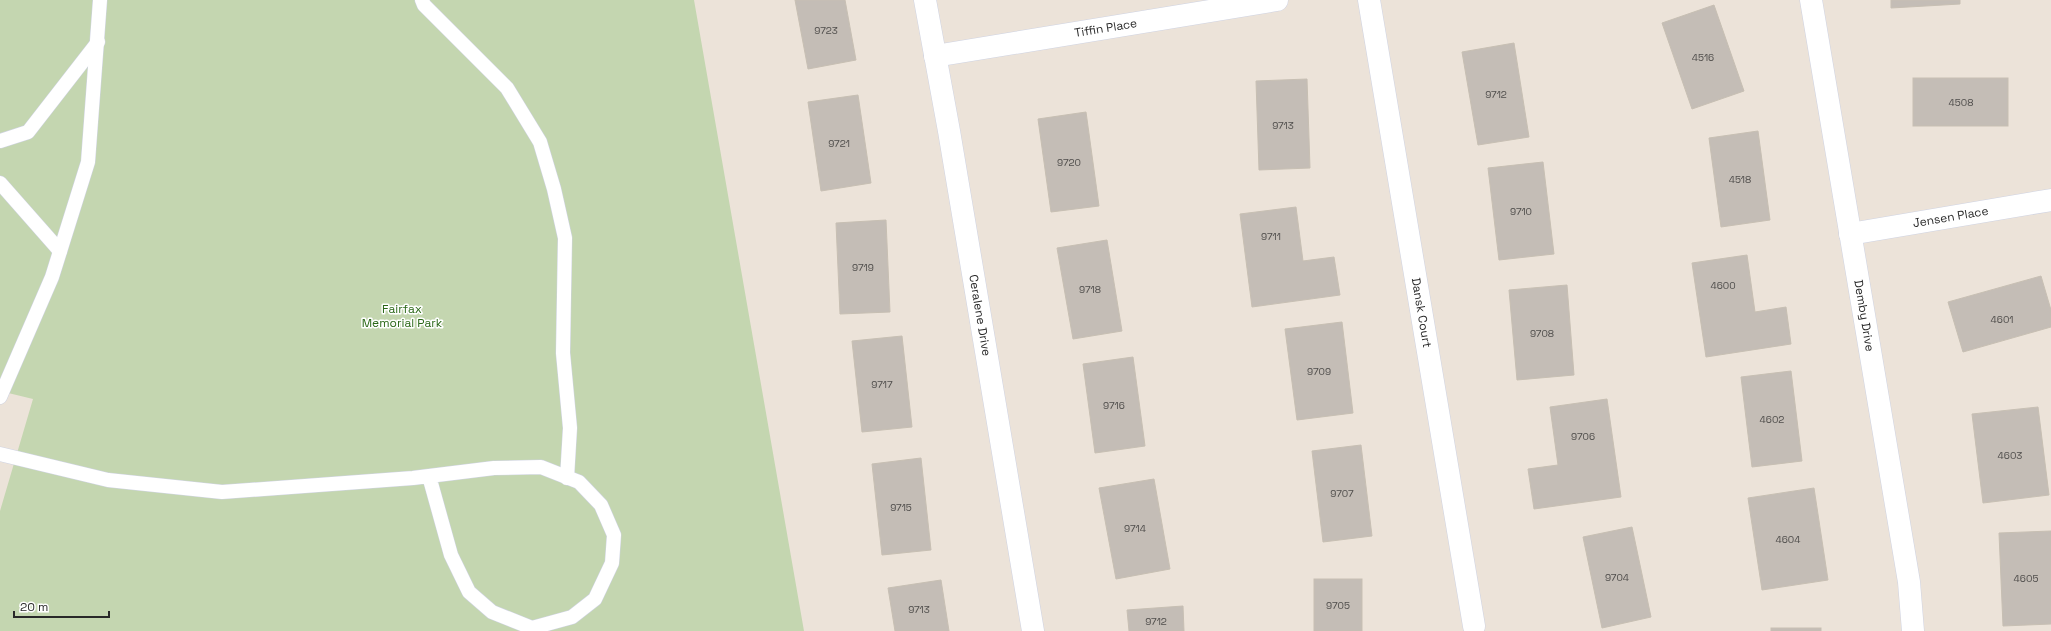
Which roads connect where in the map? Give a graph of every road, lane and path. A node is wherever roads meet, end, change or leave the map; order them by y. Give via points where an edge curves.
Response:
1 (100, 0) edge
2 (422, 0) edge
3 (926, 0) edge
4 (1277, 0) edge
5 (1369, 0) edge
6 (1811, 0) edge
7 (98, 42) junction
8 (935, 56) junction
9 (0, 141) edge
10 (0, 183) edge
11 (2051, 200) edge
12 (1850, 234) junction
13 (60, 251) junction
14 (0, 397) edge
15 (0, 454) edge
16 (429, 476) junction
17 (567, 478) junction
18 (1474, 626) dead end
19 (1033, 631) edge
20 (1913, 631) edge

1 - 7 lane
2 - 17 lane via 424,5 507,88 540,142 565,238 563,354 570,428
3 - 8 street, Ceralene Drive
4 - 8 street, Tiffin Place
5 - 18 street, Dansk Court
6 - 12 street, Demby Drive
7 - 9 lane via 28,132
7 - 13 lane via 88,162
8 - 19 street, Ceralene Drive
10 - 13 lane
11 - 12 street, Jensen Place
12 - 20 street, Demby Drive via 1909,582
13 - 14 lane via 52,277
15 - 16 lane via 108,480 222,492
16 - 17 lane via 494,468 540,468
16 - 17 lane via 451,555 469,592 492,612 532,628 572,617 595,599 612,563 614,535 601,505 579,482

